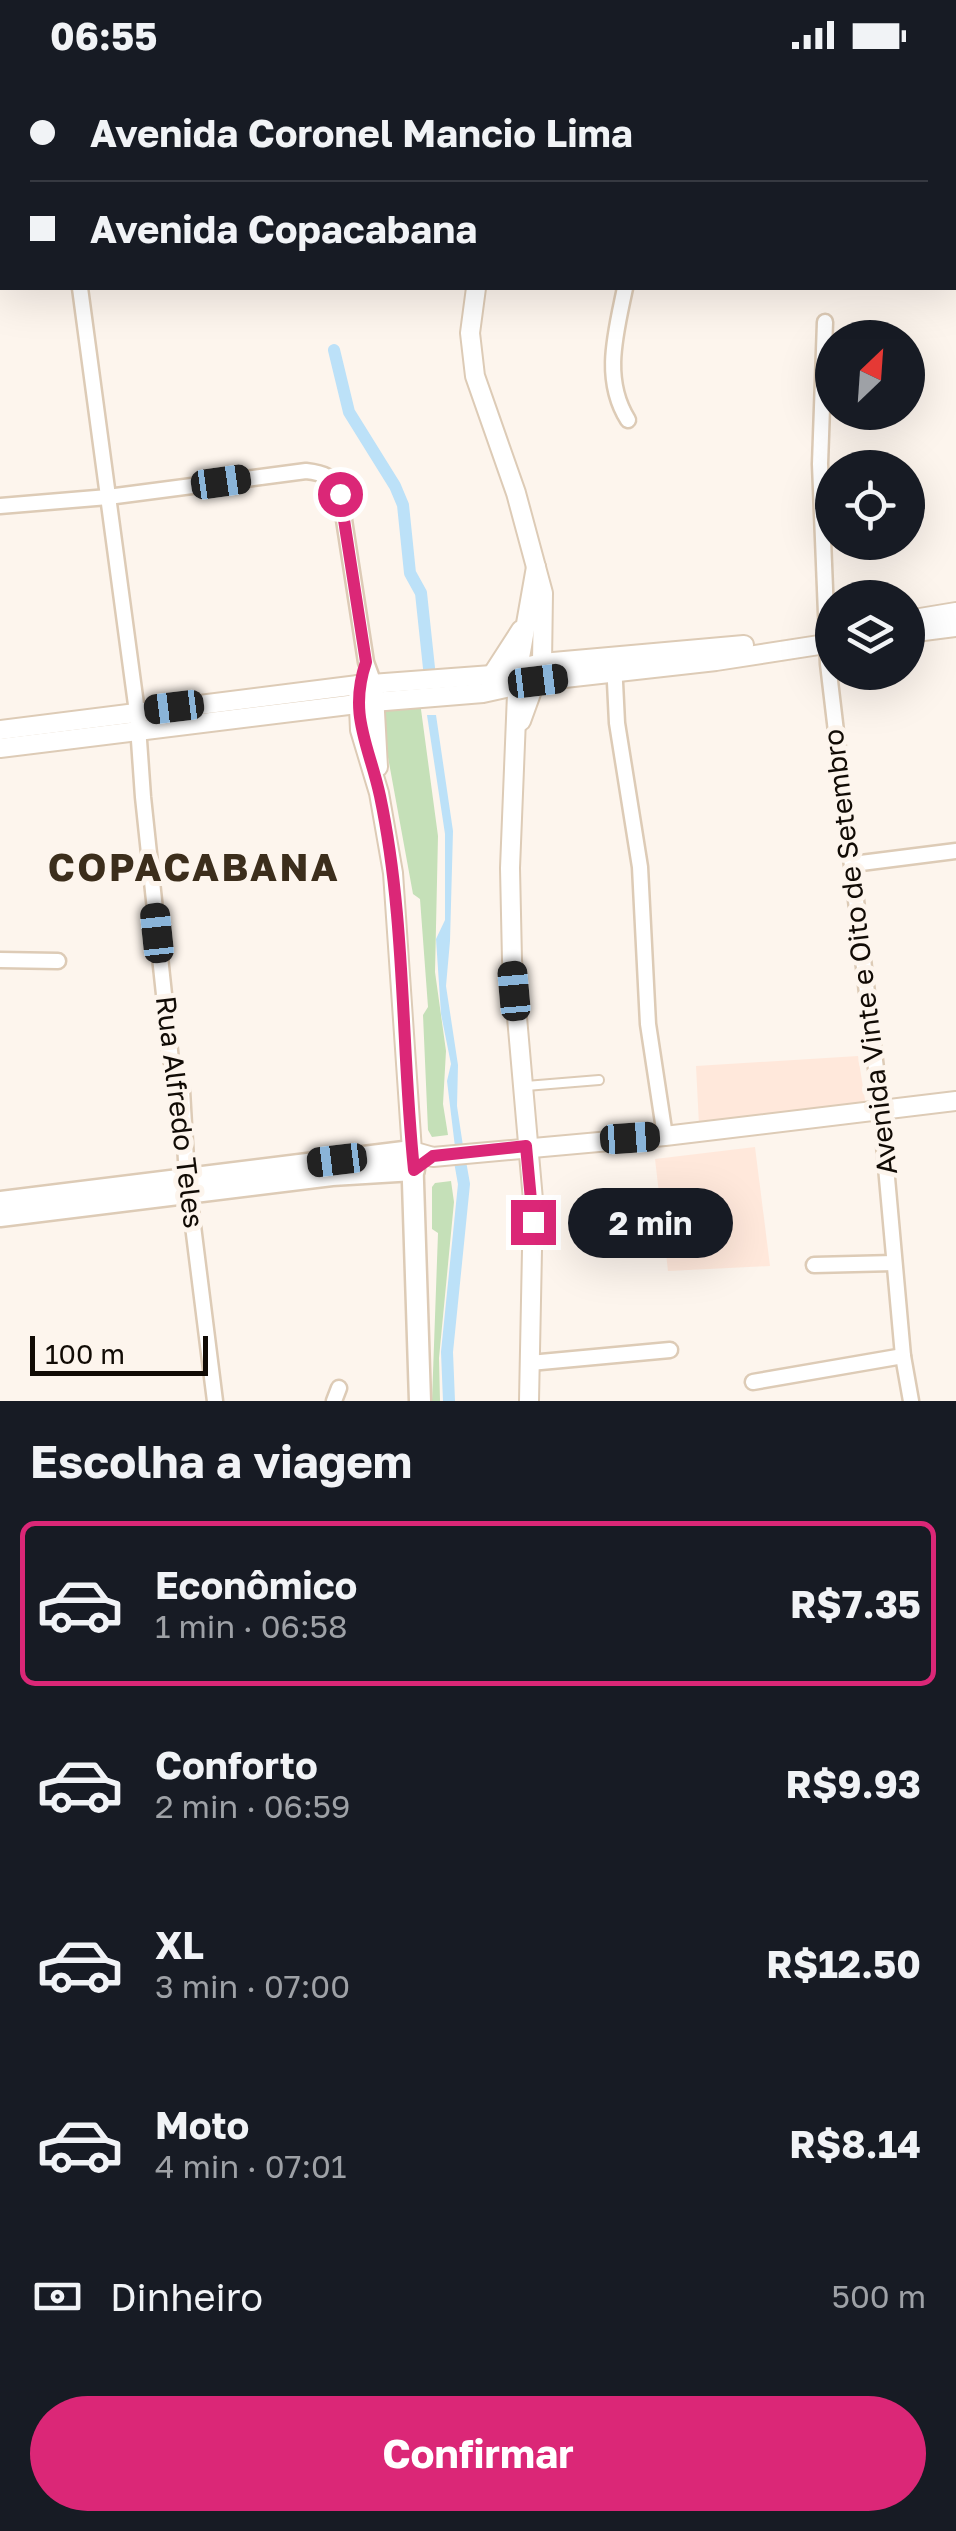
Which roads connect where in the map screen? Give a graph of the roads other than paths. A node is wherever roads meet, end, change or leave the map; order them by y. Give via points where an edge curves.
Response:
1 (80, 290) edge
2 (476, 290) edge
3 (625, 290) edge
4 (628, 420) dead end
5 (821, 430) edge
6 (108, 497) junction
7 (0, 506) edge
8 (536, 567) junction
9 (827, 580) edge
10 (956, 612) edge
11 (925, 617) edge
12 (524, 625) junction
13 (956, 627) edge
14 (925, 632) edge
15 (544, 636) junction
16 (815, 640) edge
17 (568, 662) junction
18 (614, 664) junction
19 (540, 672) junction
20 (492, 675) junction
21 (518, 677) junction
22 (830, 690) edge
23 (483, 693) junction
24 (366, 694) junction
25 (138, 720) junction
26 (516, 728) junction
27 (0, 730) edge
28 (0, 748) edge
29 (956, 851) edge
30 (854, 864) junction
31 (0, 960) edge
32 (58, 962) dead end
33 (599, 1080) dead end
34 (522, 1086) junction
35 (956, 1101) edge
36 (881, 1112) junction
37 (665, 1136) junction
38 (526, 1146) junction
39 (420, 1159) junction
40 (188, 1186) junction
41 (0, 1202) edge
42 (0, 1216) edge
43 (894, 1263) junction
44 (814, 1265) dead end
45 (670, 1350) dead end
46 (903, 1356) junction
47 (530, 1362) junction
48 (753, 1382) dead end
49 (215, 1401) edge
50 (420, 1401) edge
51 (529, 1401) edge
52 (911, 1401) edge

1 - 6 street, Rua Alfredo Teles
2 - 8 street via 474,376
3 - 4 street via 612,364 615,396
5 - 9 street, Avenida Vinte e Oito de Setembro
6 - 7 street
6 - 24 street via 324,474 337,484 355,577
6 - 25 street, Rua Alfredo Teles
8 - 12 street
8 - 15 street
10 - 11 street
12 - 20 street
12 - 21 street
13 - 14 street
15 - 17 street
15 - 19 street
16 - 18 street
17 - 18 street
17 - 19 street
18 - 19 street
18 - 37 street
19 - 21 street
19 - 26 street
20 - 21 street
20 - 24 street
21 - 23 street
21 - 26 street
22 - 30 street, Avenida Vinte e Oito de Setembro
23 - 24 street
23 - 26 street via 508,704
24 - 25 street
24 - 39 street via 360,730 379,793 399,923
25 - 27 street
25 - 28 street
25 - 40 street, Rua Alfredo Teles
26 - 34 street via 510,868
29 - 30 street
30 - 36 street, Avenida Vinte e Oito de Setembro
31 - 32 street
33 - 34 lane
34 - 38 street
35 - 36 street
36 - 37 street
36 - 43 street, Avenida Vinte e Oito de Setembro
37 - 38 street
38 - 39 street
38 - 47 street via 533,1200
39 - 40 main road via 348,1173
39 - 50 main road
40 - 41 main road
40 - 42 main road
40 - 49 street, Rua Alfredo Teles
43 - 44 street
43 - 46 street, Avenida Vinte e Oito de Setembro
45 - 47 street
46 - 48 street
46 - 52 street, Avenida Vinte e Oito de Setembro
47 - 51 street

